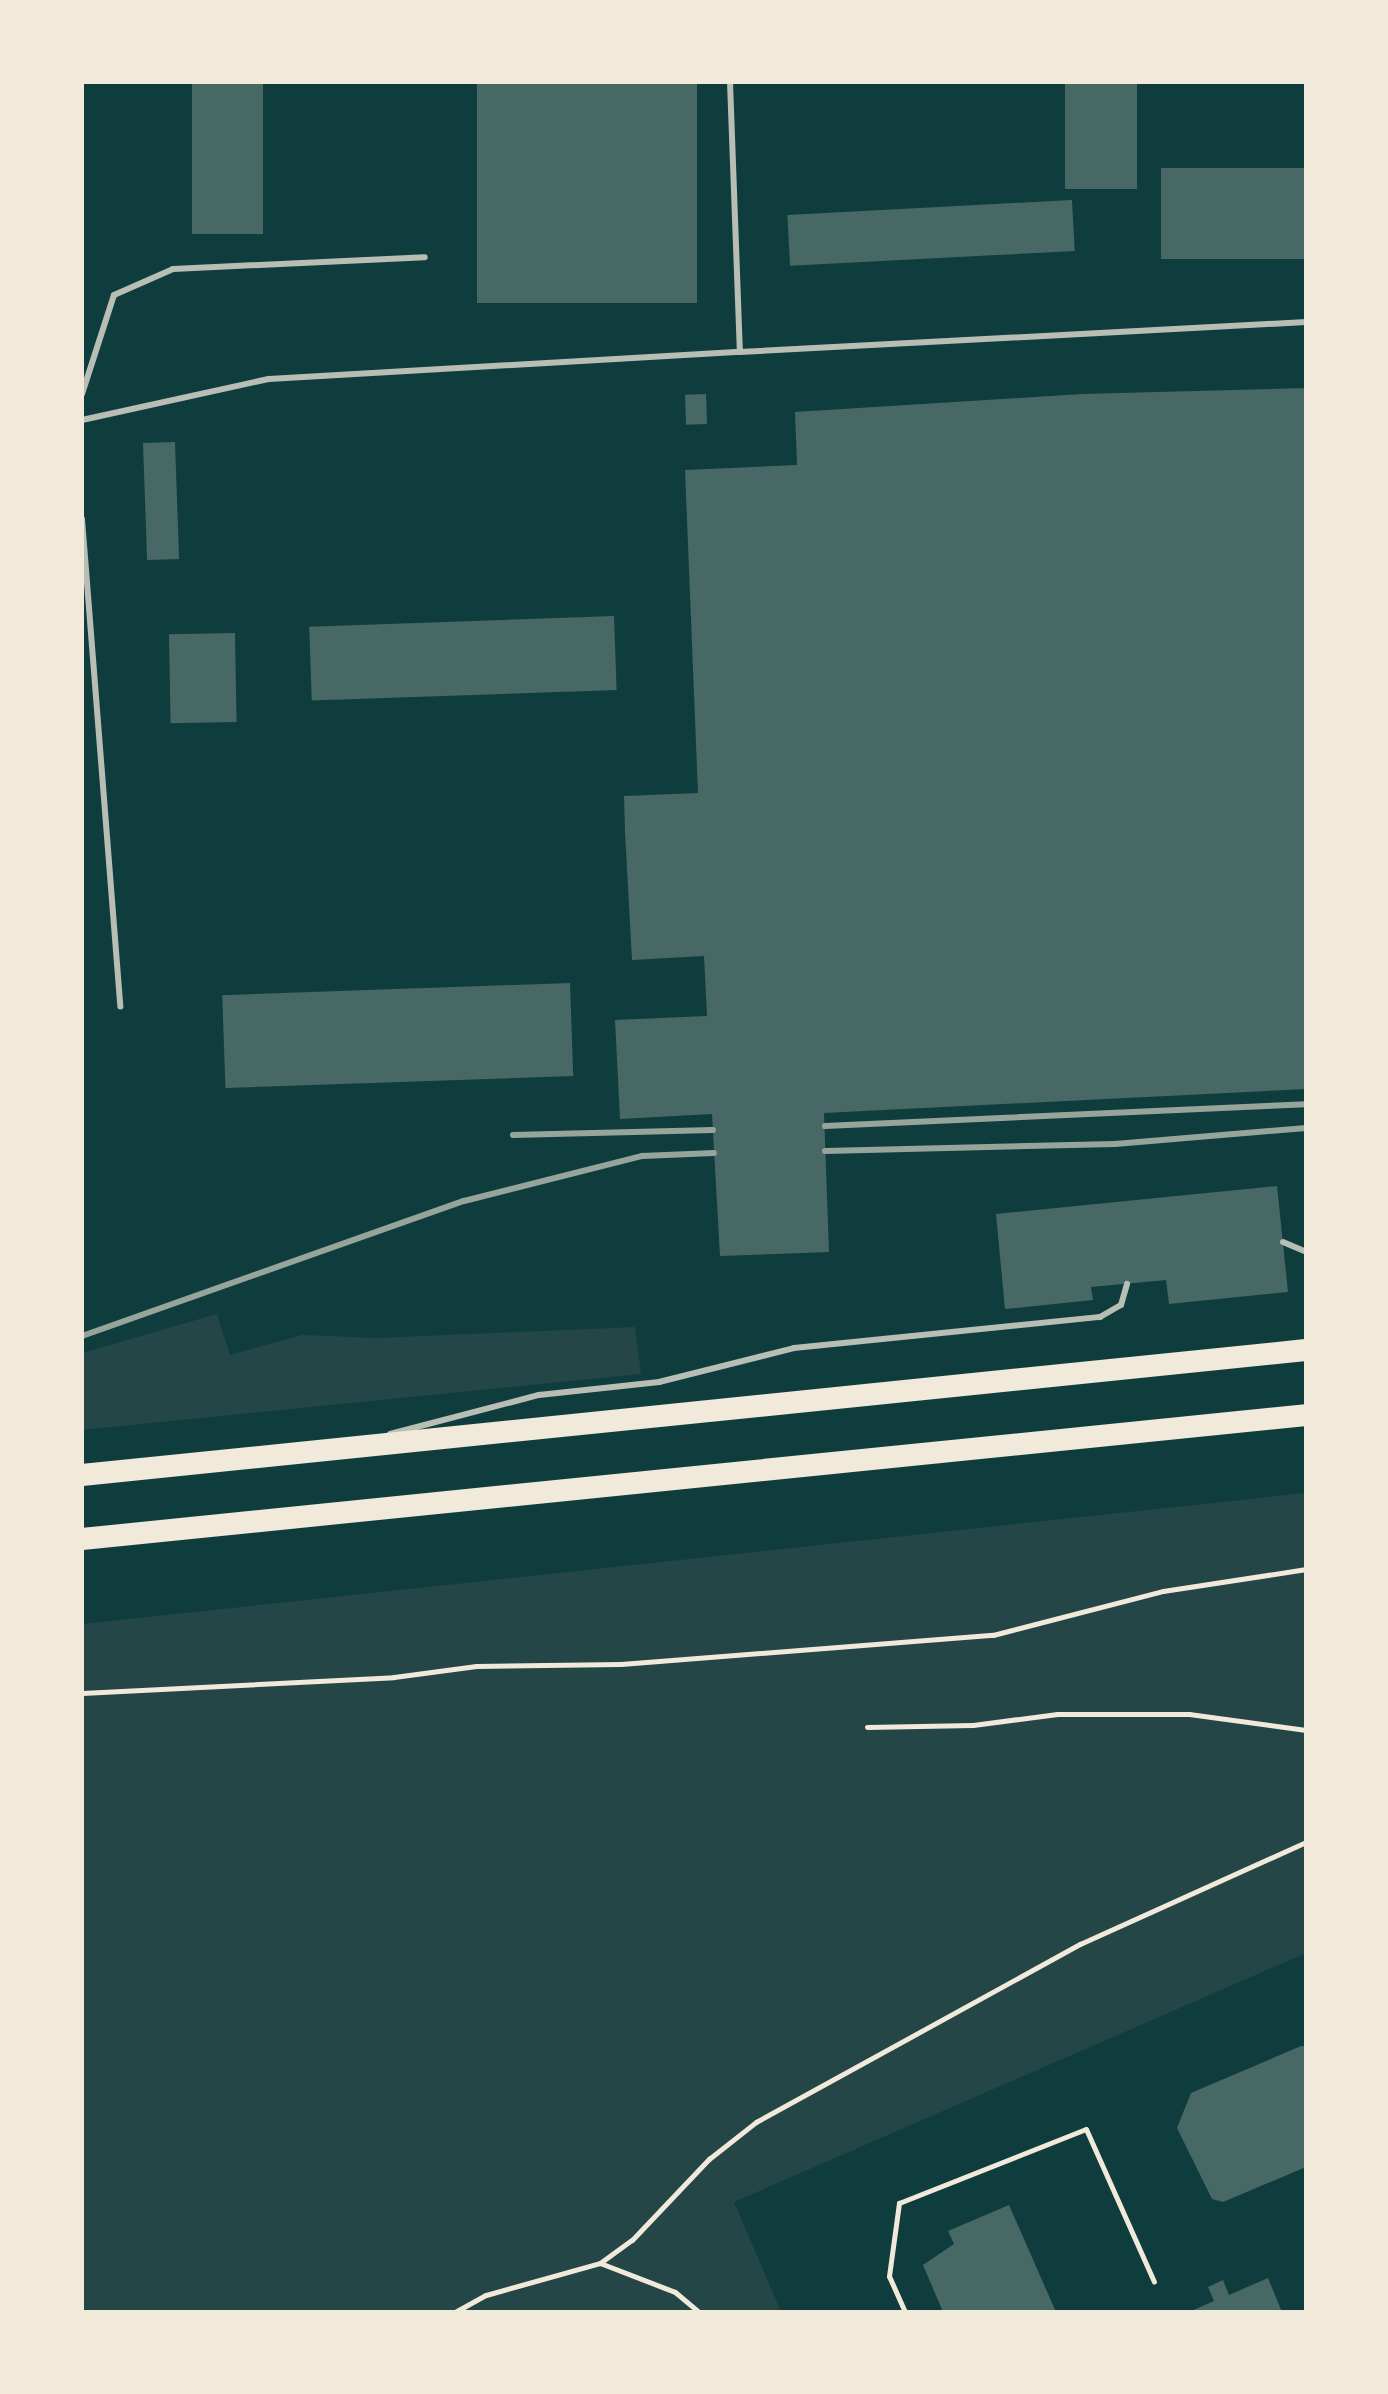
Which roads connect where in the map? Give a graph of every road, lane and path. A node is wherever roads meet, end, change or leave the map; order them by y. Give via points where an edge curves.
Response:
1 (730, 82) edge
2 (425, 257) dead end
3 (1306, 322) edge
4 (740, 352) junction
5 (82, 394) edge
6 (82, 420) edge
7 (82, 519) edge
8 (120, 1007) dead end
9 (1283, 1242) dead end
10 (1306, 1252) edge
11 (1127, 1284) dead end
12 (1306, 1350) edge
13 (1306, 1415) edge
14 (326, 1451) junction
15 (82, 1475) edge
16 (82, 1539) edge
17 (1306, 1569) edge
18 (82, 1693) edge
19 (867, 1727) dead end
20 (1306, 1730) edge
21 (1306, 1842) edge
22 (600, 2263) junction
23 (1154, 2282) dead end
24 (455, 2312) edge
25 (699, 2312) edge
26 (905, 2312) edge

1 - 4 lane
2 - 5 lane via 173,269 114,295
3 - 4 lane
4 - 6 lane via 269,379
7 - 8 lane
9 - 10 lane
11 - 14 lane via 1121,1305 1100,1317 794,1348 659,1382 539,1395
12 - 14 highway
13 - 16 highway
14 - 15 highway
17 - 18 path via 1163,1591 993,1635 637,1663 476,1666 394,1677
19 - 20 path via 973,1725 1057,1714 1189,1714
21 - 22 path via 1080,1944 756,2122 709,2159 632,2240
22 - 24 path via 486,2295
22 - 25 path via 675,2292
23 - 26 path via 1086,2129 899,2203 889,2276

